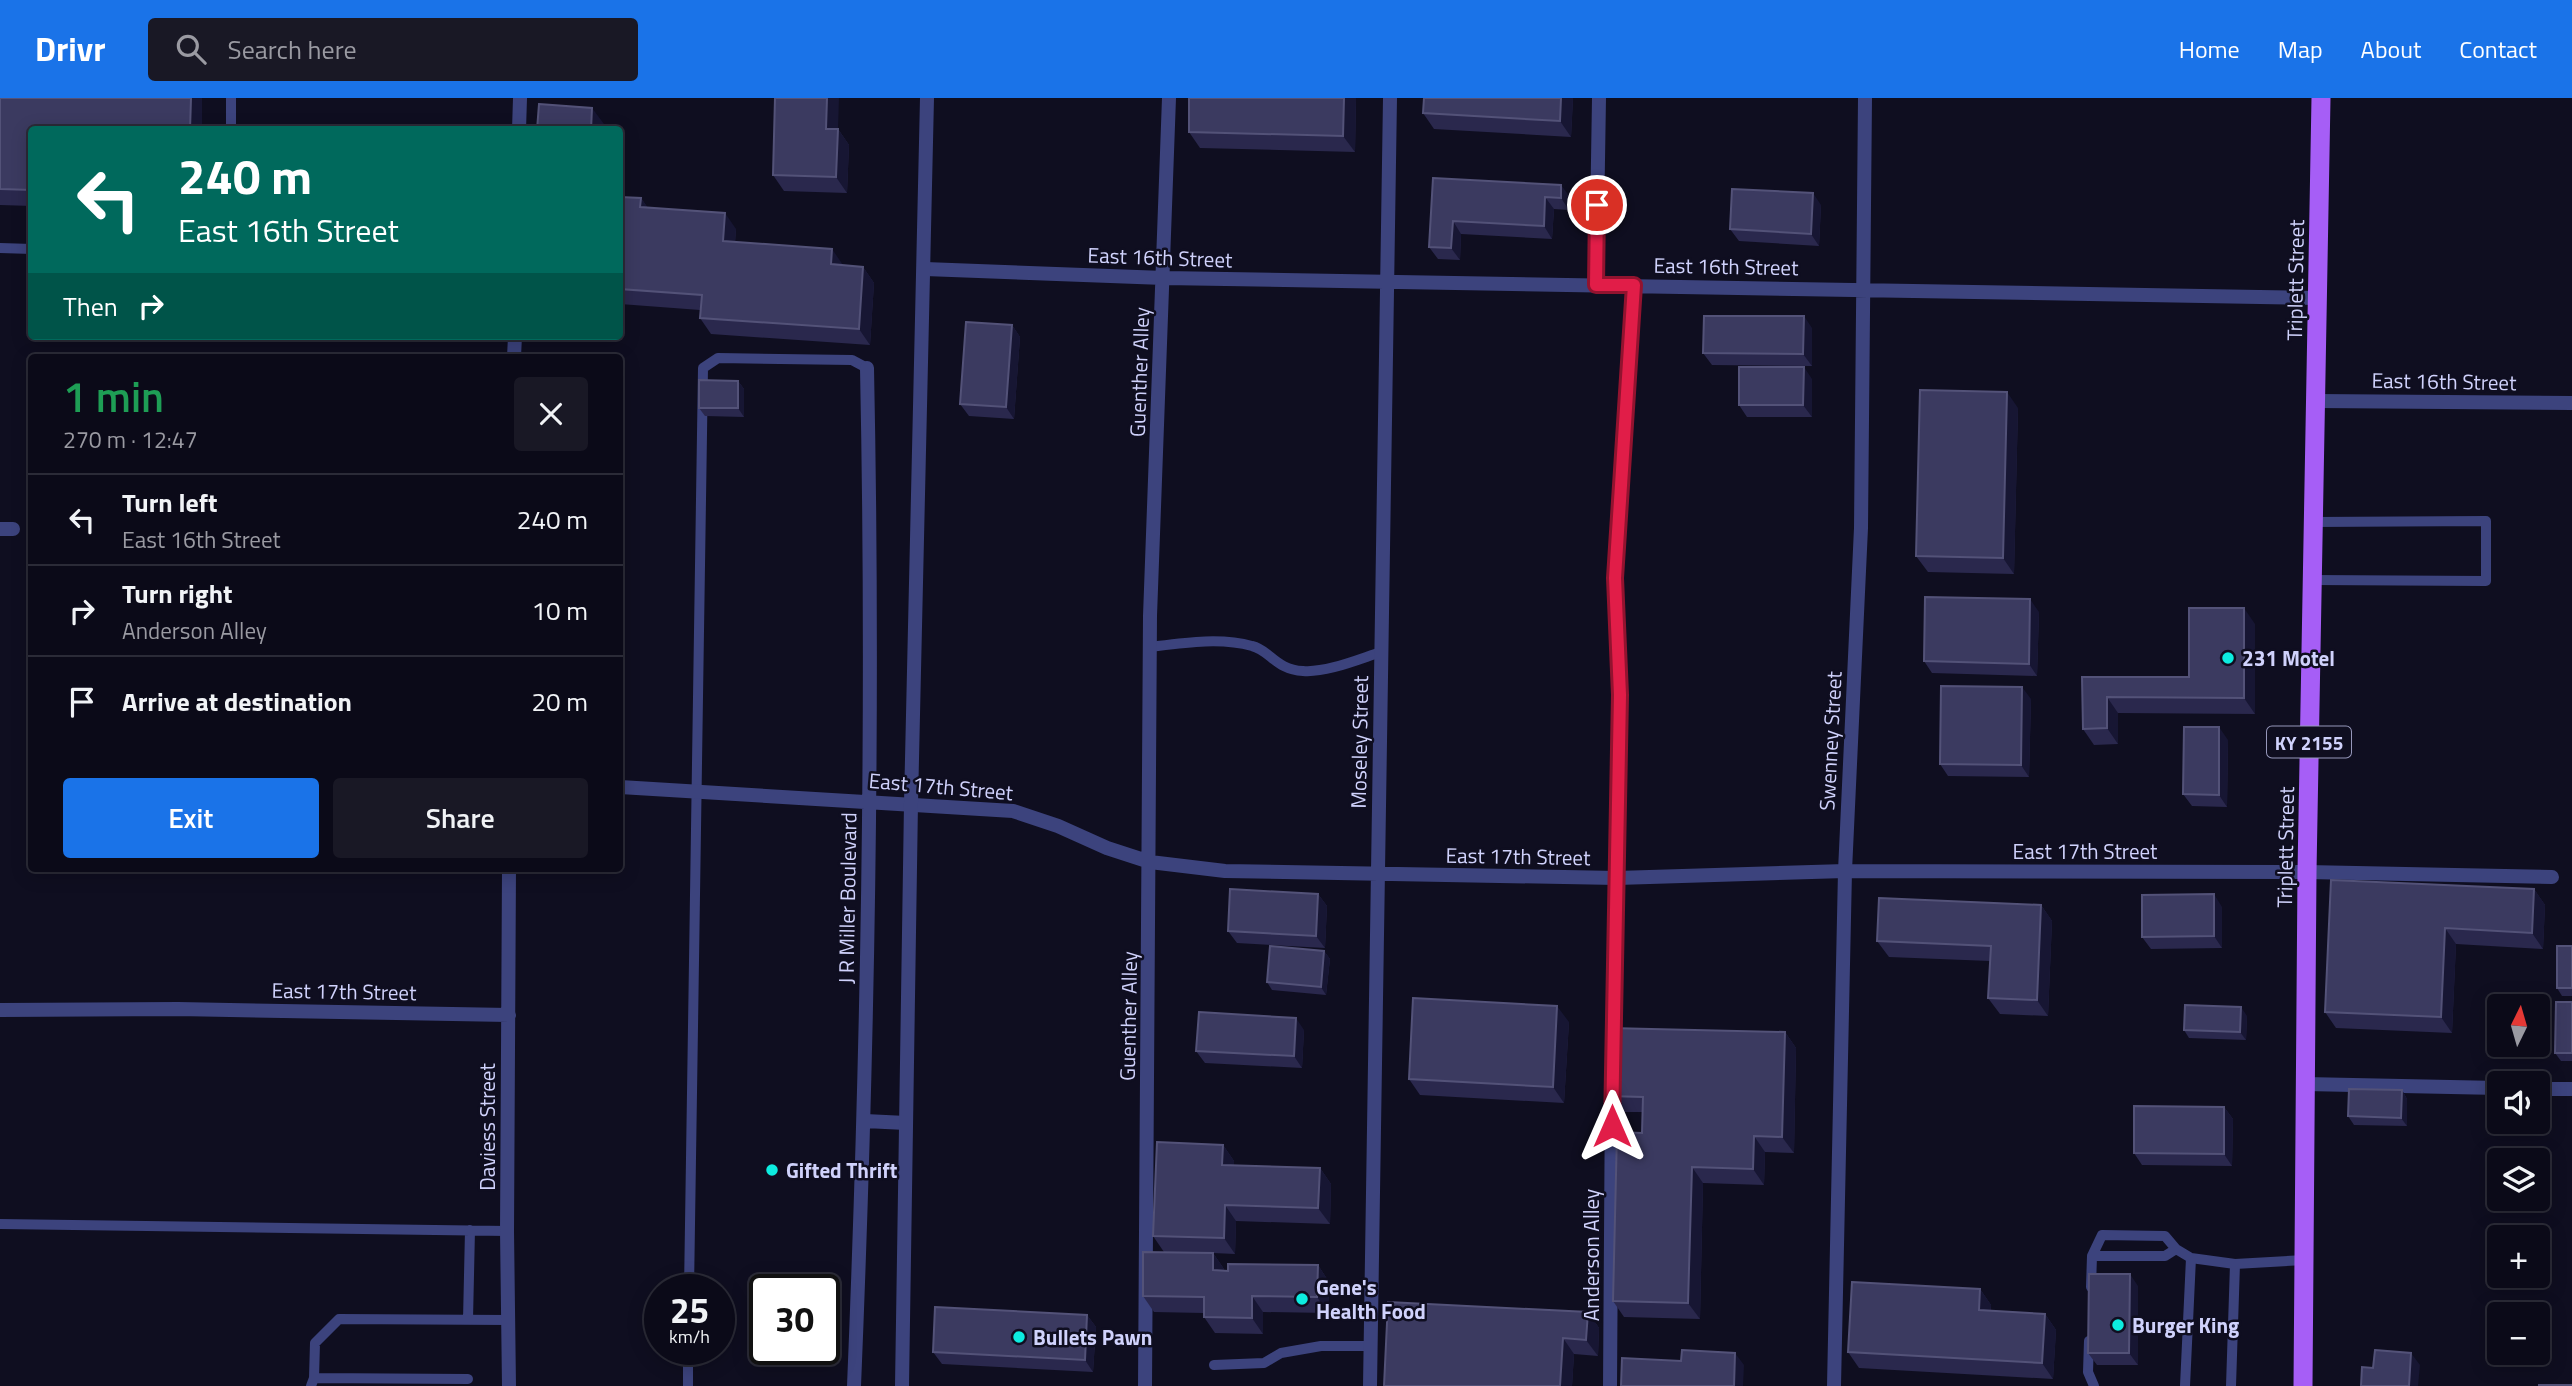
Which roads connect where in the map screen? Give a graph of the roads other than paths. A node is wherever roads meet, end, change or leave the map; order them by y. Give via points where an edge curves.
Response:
1 (232, 98) edge
2 (520, 98) edge
3 (927, 98) edge
4 (1169, 98) edge
5 (1390, 98) edge
6 (1599, 98) edge
7 (1865, 98) edge
8 (2321, 98) edge
9 (231, 126) edge
10 (519, 126) edge
11 (0, 248) edge
12 (28, 249) edge
13 (925, 269) junction
14 (1164, 278) junction
15 (1387, 283) junction
16 (1596, 285) junction
17 (1634, 285) junction
18 (1862, 290) junction
19 (2317, 298) junction
20 (867, 369) joint
21 (2316, 401) junction
22 (2572, 403) edge
23 (2314, 522) junction
24 (2313, 580) junction
25 (1150, 647) junction
26 (1381, 652) junction
27 (623, 787) edge
28 (697, 792) junction
29 (869, 801) junction
30 (911, 803) junction
31 (1150, 862) junction
32 (1845, 871) junction
33 (509, 872) edge
34 (2307, 872) junction
35 (1378, 874) junction
36 (2552, 877) dead end
37 (1617, 878) junction
38 (0, 1010) edge
39 (509, 1015) junction
40 (2305, 1084) junction
41 (2487, 1088) edge
42 (2550, 1089) edge
43 (2572, 1089) edge
44 (865, 1121) junction
45 (905, 1123) junction
46 (0, 1224) edge
47 (470, 1230) junction
48 (507, 1231) junction
49 (2176, 1249) junction
50 (2092, 1256) junction
51 (2191, 1258) junction
52 (2304, 1260) junction
53 (2235, 1264) junction
54 (689, 1274) edge
55 (2091, 1294) edge
56 (468, 1320) junction
57 (508, 1320) junction
58 (2089, 1333) edge
59 (1371, 1346) junction
60 (688, 1365) edge
61 (1214, 1365) dead end
62 (468, 1379) dead end
63 (313, 1382) edge
64 (509, 1386) edge
65 (688, 1386) edge
66 (854, 1386) edge
67 (902, 1386) edge
68 (1145, 1386) edge
69 (1370, 1386) edge
70 (1610, 1386) edge
71 (1834, 1386) edge
72 (2094, 1386) edge
73 (2185, 1386) edge
74 (2231, 1386) edge
75 (2303, 1386) edge

1 - 9 lane
2 - 10 street
3 - 13 street
4 - 14 street, Guenther Alley
5 - 15 street, Moseley Street
6 - 16 street
7 - 18 street, Swenney Street
8 - 19 main road, Triplett Street / KY 2155
11 - 12 lane
13 - 14 street, East 16th Street
13 - 30 street
14 - 15 street, East 16th Street
14 - 25 street, Guenther Alley
15 - 16 street, East 16th Street
15 - 26 street, Moseley Street
16 - 17 street, East 16th Street
17 - 18 street, East 16th Street
17 - 37 street, Anderson Alley via 1615,578 1620,695
18 - 19 street, East 16th Street
18 - 32 street, Swenney Street via 1861,528
19 - 21 main road, Triplett Street / KY 2155
20 - 28 lane via 852,360 731,358 718,358 703,368
20 - 29 street, J R Miller Boulevard
21 - 22 street, East 16th Street
21 - 23 main road, Triplett Street / KY 2155
23 - 24 main road, Triplett Street / KY 2155
23 - 24 lane via 2486,521 2487,581
24 - 34 main road, Triplett Street / KY 2155
25 - 26 lane via 1188,643 1255,646 1280,666 1304,672
25 - 31 street, Guenther Alley
26 - 35 street, Moseley Street
27 - 28 street, East 17th Street
28 - 29 street, East 17th Street
28 - 54 lane
29 - 30 street, East 17th Street
29 - 44 street, J R Miller Boulevard
30 - 31 street, East 17th Street via 1013,811
30 - 45 street
31 - 35 street, East 17th Street via 1225,871
31 - 68 street, Guenther Alley
32 - 34 street, East 17th Street
32 - 37 street, East 17th Street
32 - 71 street, Swenney Street
33 - 39 street, Daviess Street
34 - 36 street, East 17th Street
34 - 40 main road, Triplett Street / KY 2155
35 - 37 street, East 17th Street
35 - 59 street, Moseley Street
37 - 70 street, Anderson Alley
38 - 39 street, East 17th Street
39 - 48 street, Daviess Street
40 - 41 street
40 - 52 main road, Triplett Street / KY 2155
42 - 43 street
44 - 45 street
44 - 66 street, J R Miller Boulevard
45 - 67 street
46 - 47 lane
47 - 48 lane
47 - 56 lane
48 - 57 street, Daviess Street
49 - 50 lane via 2165,1256
49 - 50 lane via 2165,1236 2102,1235
49 - 51 lane
50 - 55 lane
51 - 53 lane
51 - 73 lane
52 - 53 lane
52 - 75 main road, Triplett Street / KY 2155
53 - 74 lane
56 - 57 lane
56 - 63 lane via 339,1319 315,1343
57 - 64 street, Daviess Street
58 - 72 lane via 2088,1372
59 - 61 lane via 1321,1346 1282,1353 1264,1363
59 - 69 street, Moseley Street
60 - 65 lane
62 - 63 lane

